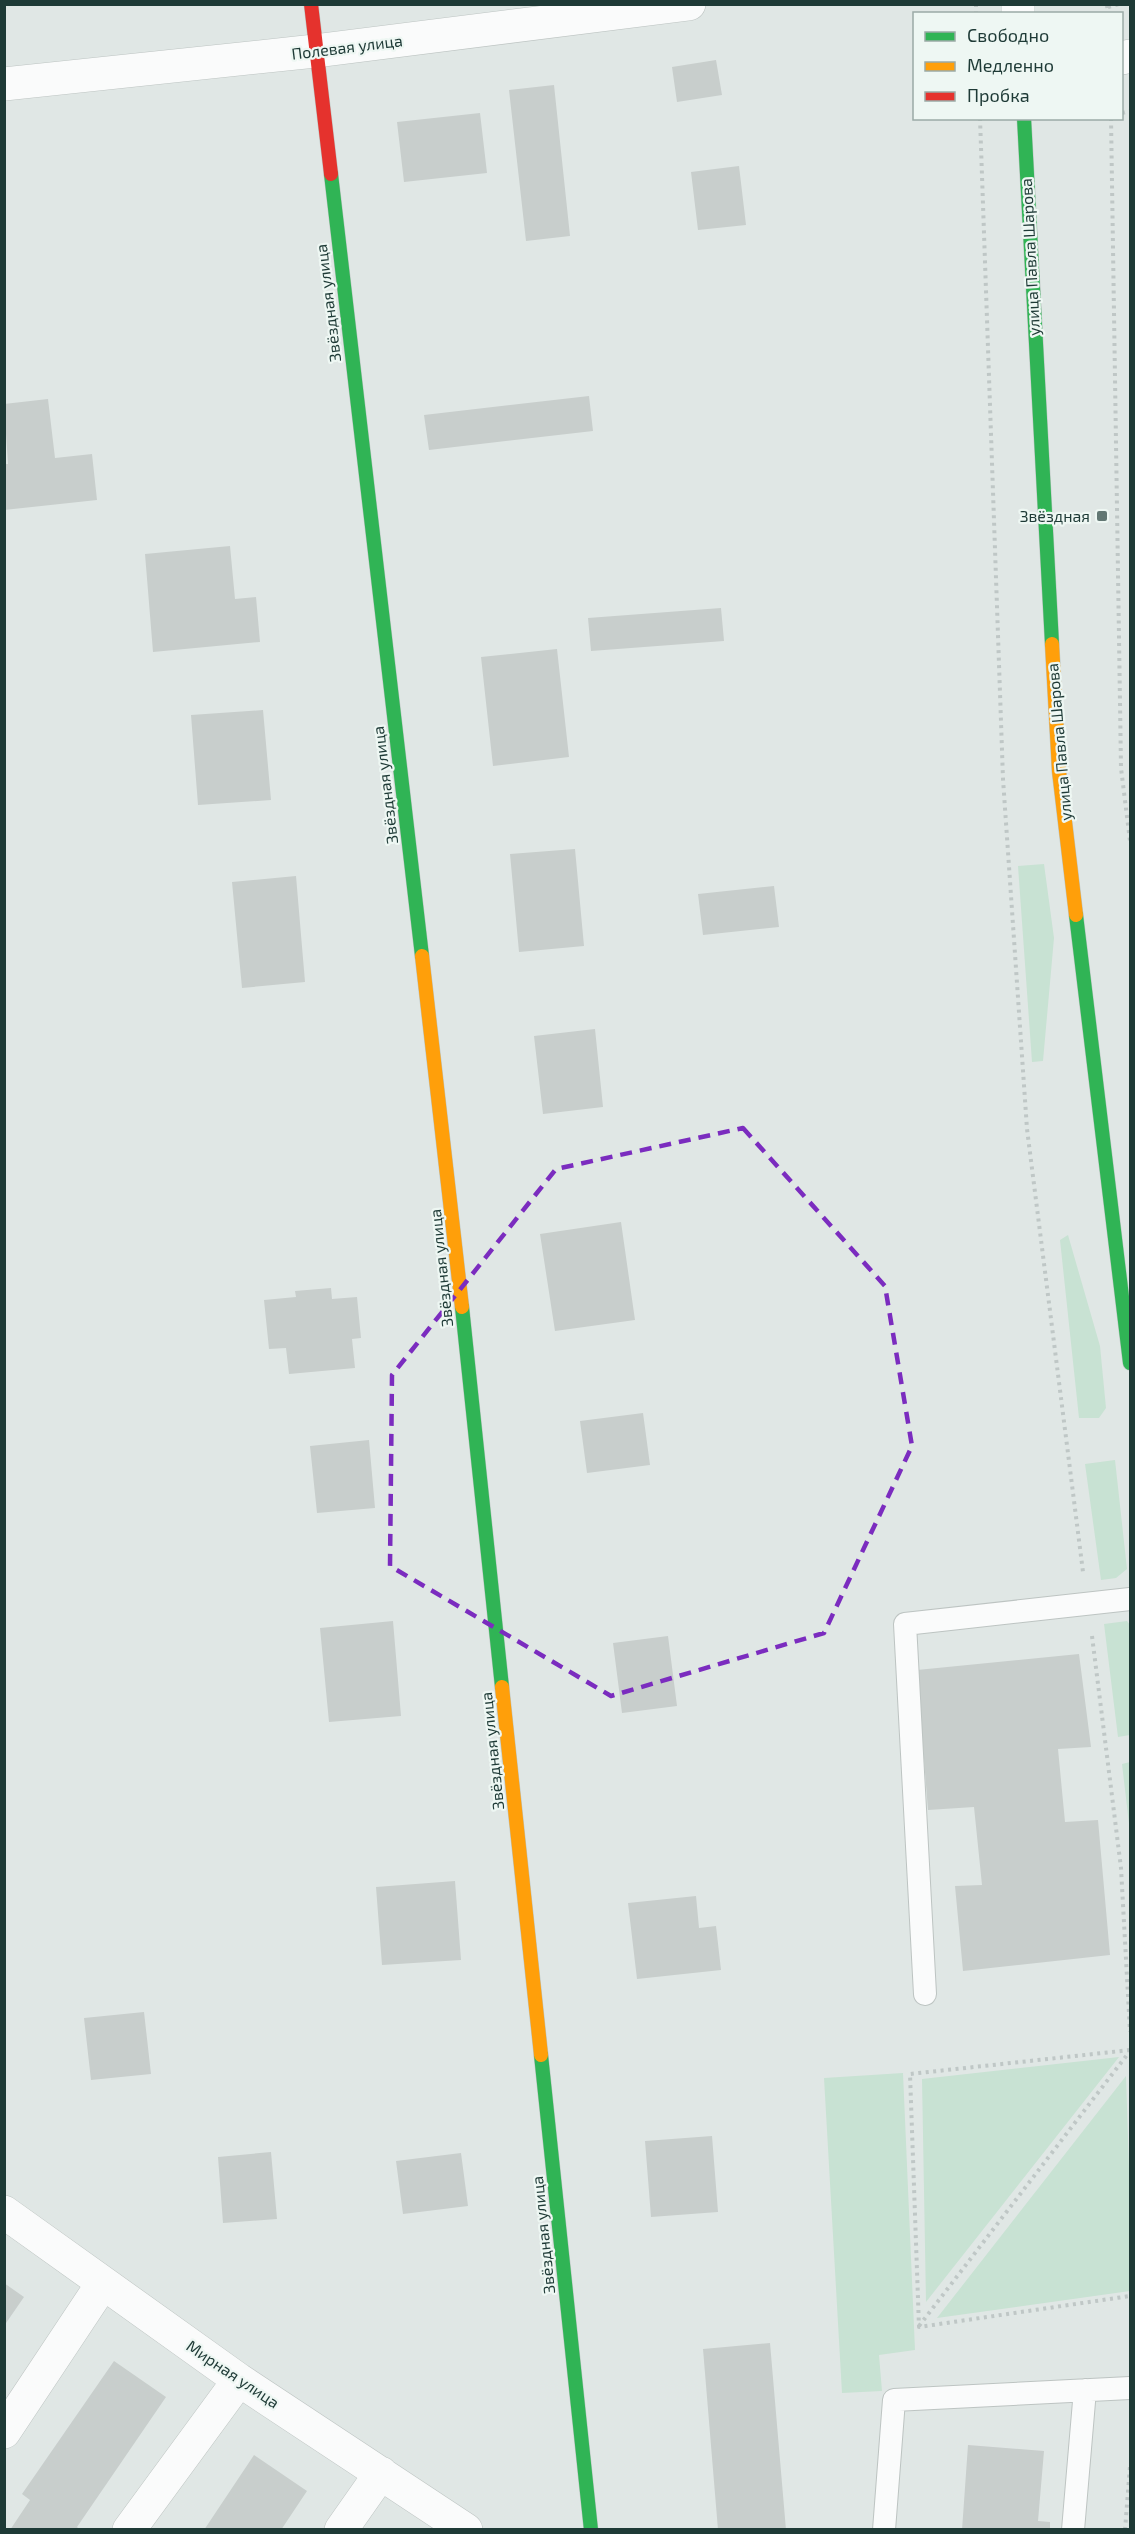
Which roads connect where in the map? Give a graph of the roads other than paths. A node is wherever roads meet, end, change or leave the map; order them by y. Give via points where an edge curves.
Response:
1 (311, 4) edge
2 (689, 4) edge
3 (315, 51) junction
4 (4, 84) edge
5 (1023, 120) edge
6 (1131, 1363) edge
7 (1131, 1599) edge
8 (925, 1994) dead end
9 (4, 2212) edge
10 (103, 2283) junction
11 (239, 2380) junction
12 (1131, 2388) edge
13 (1085, 2390) junction
14 (4, 2432) edge
15 (381, 2473) junction
16 (129, 2529) edge
17 (342, 2529) edge
18 (466, 2529) edge
19 (591, 2529) edge
20 (884, 2529) edge
21 (1073, 2529) edge

1 - 3 street, Звёздная улица
2 - 3 street, Полевая улица
3 - 4 street, Полевая улица
3 - 19 street, Звёздная улица via 448,1178
5 - 6 street, улица Павла Шарова via 1059,771
7 - 8 lane via 905,1624
9 - 10 street, Мирная улица
10 - 11 street, Мирная улица
10 - 14 street
11 - 15 street, Мирная улица
11 - 16 street
12 - 13 lane
13 - 20 lane via 894,2400
13 - 21 lane
15 - 17 street
15 - 18 street, Мирная улица

